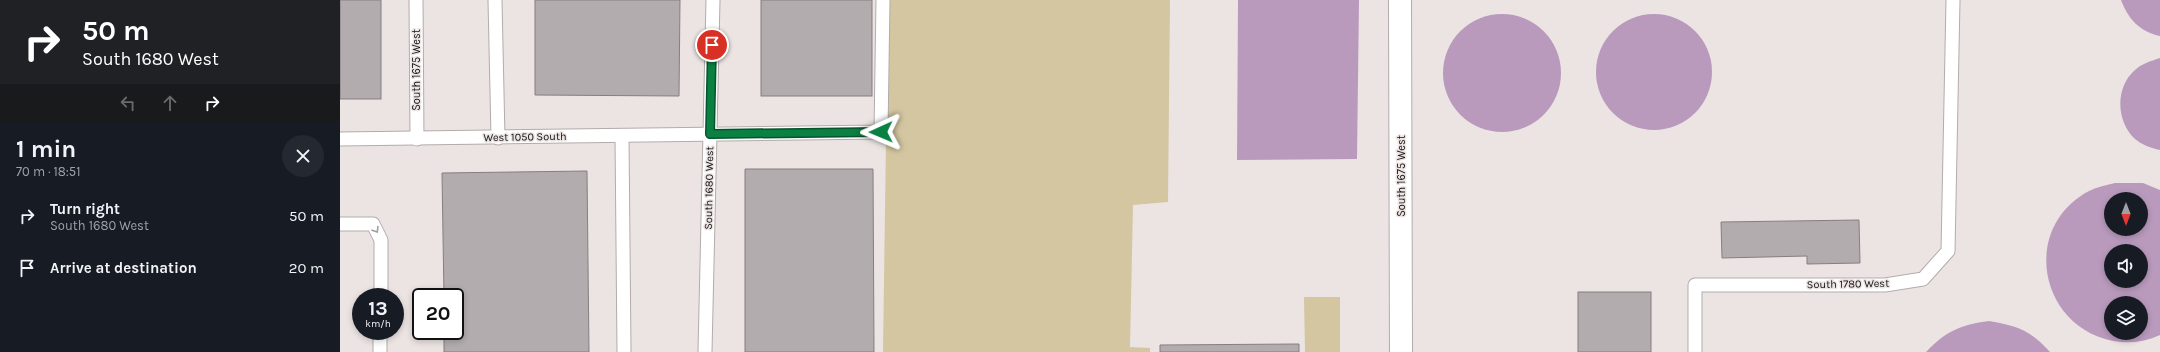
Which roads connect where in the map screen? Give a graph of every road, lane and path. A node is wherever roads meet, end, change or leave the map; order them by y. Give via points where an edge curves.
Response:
1 (416, 0) edge
2 (495, 0) edge
3 (712, 0) edge
4 (883, 0) edge
5 (1400, 0) edge
6 (1953, 0) edge
7 (710, 134) junction
8 (622, 136) junction
9 (498, 138) junction
10 (340, 139) edge
11 (417, 139) junction
12 (340, 224) edge
13 (380, 288) edge
14 (380, 340) edge
15 (380, 352) edge
16 (624, 352) edge
17 (705, 352) edge
18 (1401, 352) edge
19 (1695, 352) edge

1 - 11 lane, South 1675 West
2 - 9 lane
3 - 7 lane, South 1680 West
4 - 7 lane, West 1050 South via 881,132
5 - 18 street, South 1675 West
6 - 19 lane, South 1780 West via 1948,252 1923,279 1885,285 1695,285
7 - 8 lane, West 1050 South
7 - 17 lane, South 1680 West
8 - 9 lane, West 1050 South
8 - 16 lane
9 - 11 lane, West 1050 South
10 - 11 lane, West 1050 South
12 -> 13 lane via 373,224 381,240
14 - 15 lane

